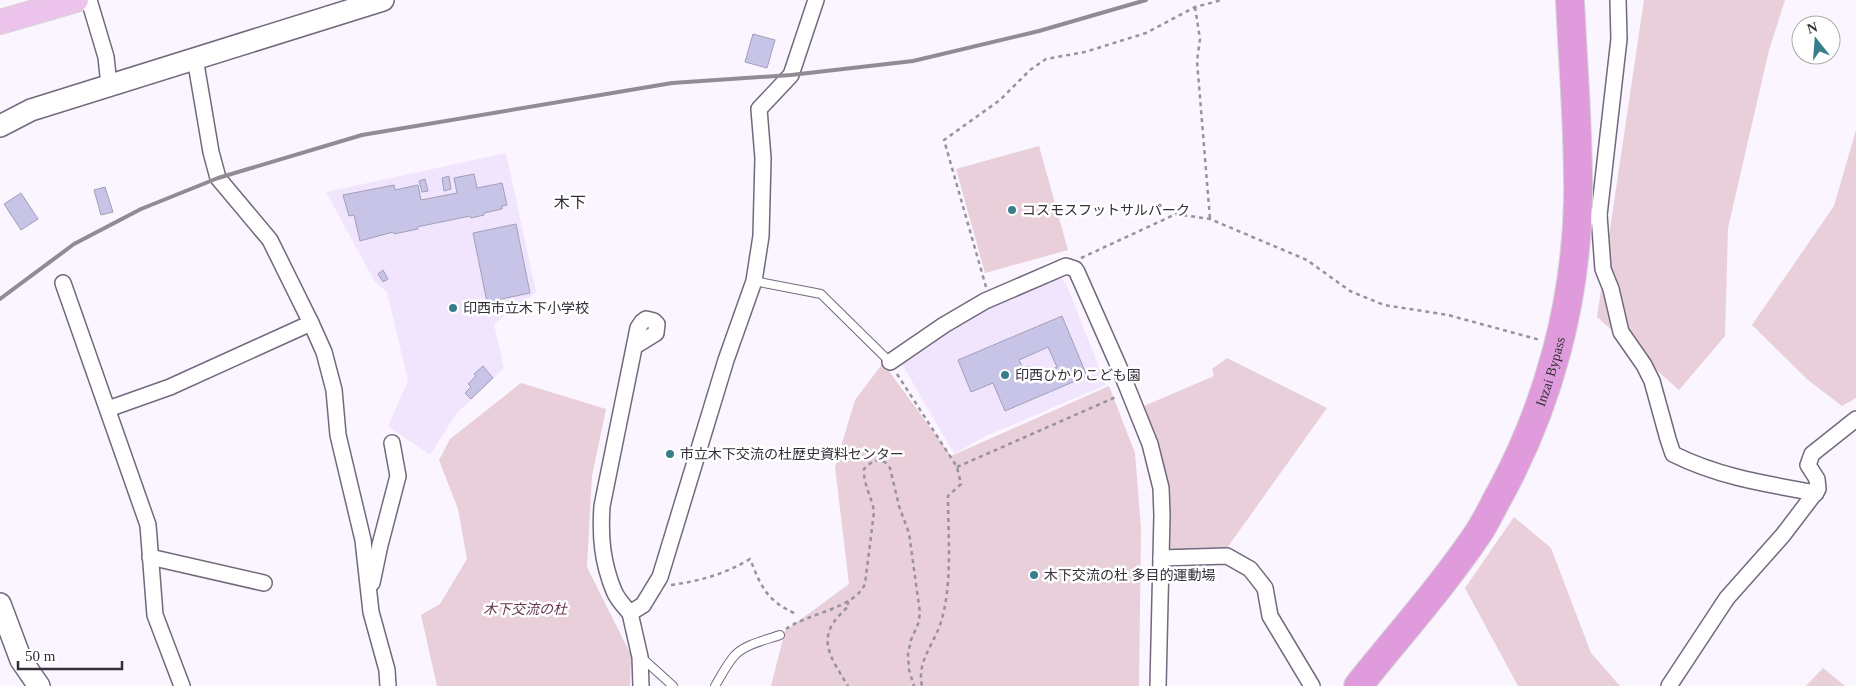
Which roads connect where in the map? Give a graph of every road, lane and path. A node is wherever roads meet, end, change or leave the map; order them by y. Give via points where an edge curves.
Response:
1 (76, 0) edge
2 (89, 0) edge
3 (383, 0) edge
4 (816, 0) edge
5 (1222, 0) edge
6 (1618, 0) edge
7 (1570, 4) edge
8 (1195, 7) junction
9 (0, 22) edge
10 (195, 58) junction
11 (109, 85) junction
12 (0, 126) edge
13 (1588, 216) junction
14 (1210, 219) junction
15 (1070, 267) junction
16 (754, 280) junction
17 (63, 283) dead end
18 (986, 287) dead end
19 (311, 323) junction
20 (1558, 345) junction
21 (635, 346) dead end
22 (890, 362) junction
23 (1129, 391) junction
24 (108, 409) junction
25 (1856, 419) edge
26 (392, 443) dead end
27 (957, 467) junction
28 (1816, 493) junction
29 (150, 557) junction
30 (1161, 558) junction
31 (264, 583) dead end
32 (654, 587) junction
33 (369, 597) junction
34 (848, 601) junction
35 (0, 604) edge
36 (630, 613) junction
37 (796, 614) dead end
38 (780, 635) joint
39 (640, 657) junction
40 (40, 686) edge
41 (182, 686) edge
42 (388, 686) edge
43 (641, 686) edge
44 (673, 686) edge
45 (715, 686) edge
46 (848, 686) edge
47 (914, 686) edge
48 (922, 686) edge
49 (1158, 686) edge
50 (1312, 686) edge
51 (1358, 686) edge
52 (1668, 686) edge

1 - 9 main road
2 - 11 street via 106,57
3 - 10 street
4 - 16 street via 791,75 759,109 763,158 761,236
5 - 8 path
6 - 13 street via 1619,39
7 - 13 highway, Inzai Bypass via 1578,158
8 - 14 path via 1200,40 1197,61
8 - 18 path via 1146,33 1085,52 1046,59 1000,100 944,140
10 - 11 street
10 - 19 street via 218,178 270,240
11 - 12 street via 31,110
13 - 20 highway, Inzai Bypass
13 - 28 street via 1622,332 1652,381 1673,454 1742,480
14 - 15 path via 1176,214 1086,255
14 - 20 path via 1307,260 1350,291 1384,305 1448,315
15 - 22 street via 1052,271 985,301
15 - 23 street via 1080,276
16 - 22 lane via 821,294
16 - 32 street via 726,360 660,577
17 - 24 street
19 - 24 street via 170,386
19 - 33 street via 324,352 334,390 338,435 363,540
20 - 51 highway, Inzai Bypass via 1536,419 1516,464 1477,534
21 - 36 street via 602,506 600,534 604,562 614,592
22 - 27 path
23 - 27 path
23 - 30 street via 1157,466 1161,488
24 - 29 street via 148,525
25 - 28 street via 1812,454 1808,465 1817,479
26 - 33 street via 398,476
27 - 48 path via 961,484 948,496 948,596 937,632 921,666
28 - 52 street via 1726,598
29 - 31 street
29 - 41 street via 155,615
30 - 49 street
30 - 50 street via 1227,556 1250,569 1265,588 1270,616
32 - 36 street via 643,605
32 - 37 path via 708,578 730,571 750,559 765,592 778,606
33 - 42 street
34 - 38 path via 788,627
34 - 46 path via 849,606 834,620 827,647
34 - 47 path via 862,592 865,584 874,512 863,476 864,469 880,460 890,468 909,534 920,612 908,654
35 - 40 street via 21,660
36 - 39 street
38 - 45 lane via 736,654
39 - 43 street
39 - 44 lane

